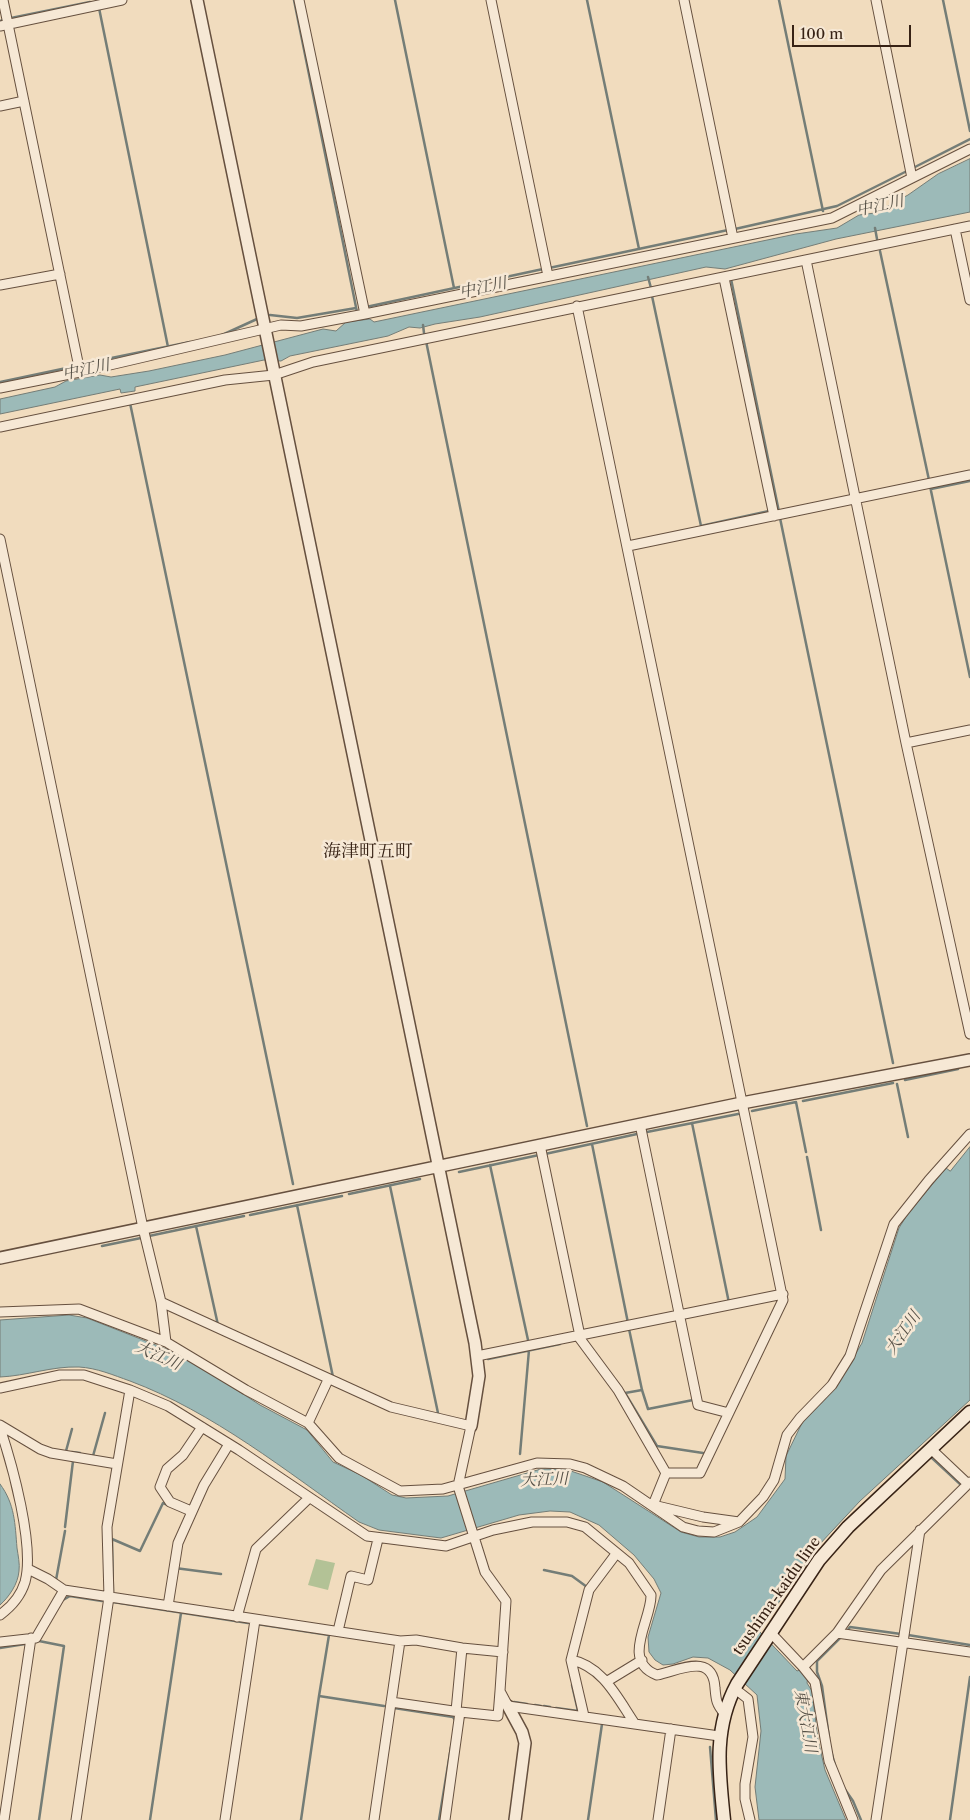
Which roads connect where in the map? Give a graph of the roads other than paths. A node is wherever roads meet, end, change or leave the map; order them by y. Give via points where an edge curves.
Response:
1 (3, 0) edge
2 (122, 0) edge
3 (197, 0) edge
4 (299, 0) edge
5 (491, 0) edge
6 (684, 0) edge
7 (876, 0) edge
8 (4, 25) edge
9 (24, 101) junction
10 (0, 106) edge
11 (970, 149) edge
12 (912, 178) junction
13 (970, 226) edge
14 (955, 230) junction
15 (733, 238) junction
16 (806, 260) junction
17 (60, 274) junction
18 (548, 276) junction
19 (724, 278) junction
20 (0, 285) edge
21 (970, 300) edge
22 (577, 306) junction
23 (365, 314) junction
24 (264, 328) junction
25 (80, 372) junction
26 (274, 372) junction
27 (0, 388) edge
28 (0, 427) edge
29 (970, 475) edge
30 (855, 499) junction
31 (774, 516) junction
32 (0, 539) edge
33 (628, 546) junction
34 (970, 730) edge
35 (906, 743) junction
36 (970, 1034) edge
37 (970, 1060) edge
38 (742, 1103) junction
39 (640, 1124) junction
40 (970, 1134) edge
41 (540, 1145) junction
42 (439, 1166) junction
43 (143, 1228) junction
44 (0, 1258) edge
45 (782, 1294) junction
46 (160, 1302) junction
47 (0, 1312) edge
48 (679, 1315) junction
49 (579, 1336) junction
50 (166, 1342) junction
51 (477, 1356) junction
52 (328, 1380) junction
53 (0, 1388) edge
54 (130, 1390) junction
55 (970, 1412) edge
56 (729, 1413) junction
57 (308, 1423) junction
58 (0, 1426) edge
59 (471, 1426) junction
60 (202, 1427) junction
61 (229, 1444) junction
62 (931, 1449) junction
63 (117, 1464) junction
64 (666, 1473) junction
65 (969, 1483) edge
66 (458, 1487) junction
67 (309, 1498) junction
68 (653, 1505) junction
69 (192, 1511) junction
70 (739, 1522) junction
71 (920, 1529) junction
72 (473, 1535) junction
73 (378, 1539) junction
74 (616, 1554) junction
75 (28, 1569) junction
76 (64, 1590) junction
77 (110, 1597) junction
78 (168, 1606) junction
79 (0, 1615) edge
80 (237, 1617) junction
81 (255, 1620) junction
82 (338, 1631) junction
83 (837, 1633) junction
84 (769, 1634) junction
85 (31, 1638) junction
86 (400, 1641) junction
87 (0, 1642) edge
88 (903, 1642) junction
89 (462, 1648) junction
90 (503, 1652) junction
91 (970, 1652) edge
92 (571, 1660) junction
93 (642, 1660) junction
94 (803, 1667) junction
95 (606, 1682) junction
96 (738, 1688) junction
97 (500, 1691) junction
98 (391, 1702) junction
99 (508, 1706) junction
100 (458, 1712) junction
101 (724, 1713) junction
102 (584, 1716) junction
103 (635, 1724) junction
104 (671, 1730) junction
105 (719, 1736) junction
106 (4, 1820) edge
107 (76, 1820) edge
108 (225, 1820) edge
109 (374, 1820) edge
110 (445, 1820) edge
111 (514, 1820) edge
112 (658, 1820) edge
113 (724, 1820) edge
114 (750, 1820) edge
115 (853, 1820) edge
116 (876, 1820) edge

1 - 8 street
2 - 8 street
3 - 24 street
4 - 23 street
5 - 18 street
6 - 15 street
7 - 12 street
8 - 9 street
9 - 10 street
9 - 17 street
11 - 12 street
12 - 15 street via 832,218
13 - 14 street
14 - 16 street
14 - 21 street
15 - 18 street
16 - 19 street
16 - 30 street
17 - 20 street
17 - 25 street
18 - 23 street
19 - 22 street
19 - 31 street
22 - 26 street
22 - 33 street
23 - 24 street via 301,326
24 - 25 street
24 - 26 street
25 - 27 street
26 - 28 street
26 - 42 street
29 - 30 street
30 - 31 street
30 - 35 street
31 - 33 street
32 - 43 street
33 - 38 street
34 - 35 street
35 - 36 street
37 - 38 street
38 - 39 street
38 - 45 street
39 - 41 street
39 - 48 street
40 - 70 street via 894,1224 850,1356 832,1386 787,1435 774,1480
41 - 42 street
41 - 49 street
42 - 43 street
42 - 51 street
43 - 44 street
43 - 46 street
45 - 48 street
45 - 56 street via 784,1300
46 - 50 street
46 - 52 street
47 - 50 street via 79,1309
48 - 49 street
48 - 56 street via 698,1405
49 - 51 street
49 - 64 street via 618,1390
50 - 57 street
51 - 59 street via 479,1376
52 - 57 street
52 - 59 street via 391,1408
53 - 54 street via 60,1376 84,1375
54 - 60 street via 168,1406
54 - 63 street
55 - 62 main road, tsushima-kaidu line
56 - 64 street via 700,1473
57 - 66 street via 339,1458 400,1491
58 - 63 street via 51,1453
58 - 75 street via 19,1496
59 - 66 street
60 - 61 street
60 - 69 street via 183,1455 167,1469 160,1487 170,1502
61 - 67 street
61 - 69 street
62 - 65 street
62 - 84 main road, tsushima-kaidu line via 848,1527 819,1560
63 - 77 street via 107,1527
64 - 68 street
65 - 71 street
66 - 68 street via 537,1463 570,1464 615,1482
66 - 72 street
67 - 73 street via 356,1530
67 - 80 street via 256,1549
68 - 70 street
68 - 70 street via 669,1519 698,1532 714,1532
69 - 78 street via 174,1558
71 - 83 street via 880,1570
71 - 88 street
72 - 73 street via 446,1546
72 - 74 street via 532,1522 567,1522 585,1527
72 - 90 street via 485,1572 506,1601
73 - 82 street via 368,1580 351,1576
74 - 92 street via 589,1590
74 - 93 street via 629,1563 651,1596 640,1636
75 - 76 street
75 - 79 street via 13,1603
76 - 77 street
76 - 85 street via 36,1638
77 - 78 street
77 - 107 street
78 - 80 street
80 - 81 street
81 - 82 street
81 - 108 street
82 - 86 street
83 - 88 street
83 - 94 street
84 - 94 street
84 - 96 main road, tsushima-kaidu line
85 - 87 street
85 - 106 street
86 - 89 street via 416,1640
86 - 98 street
88 - 91 street
88 - 116 street
89 - 90 street
89 - 100 street
90 - 97 street
92 - 95 street via 583,1662
92 - 102 street
93 - 95 street
93 - 101 street via 647,1669 657,1675 700,1665 710,1670 715,1681 716,1705
94 - 115 street via 815,1682 829,1761
95 - 103 street
96 - 101 main road, tsushima-kaidu line
96 - 114 street via 748,1699 753,1737 745,1784
97 - 99 street
97 - 100 street via 498,1716
98 - 100 street
98 - 109 street
99 - 102 street
99 - 111 street via 525,1743
100 - 110 street
101 - 105 main road, tsushima-kaidu line
102 - 103 street
103 - 104 street
104 - 105 street
104 - 112 street
105 - 113 main road, tsushima-kaidu line via 718,1765

